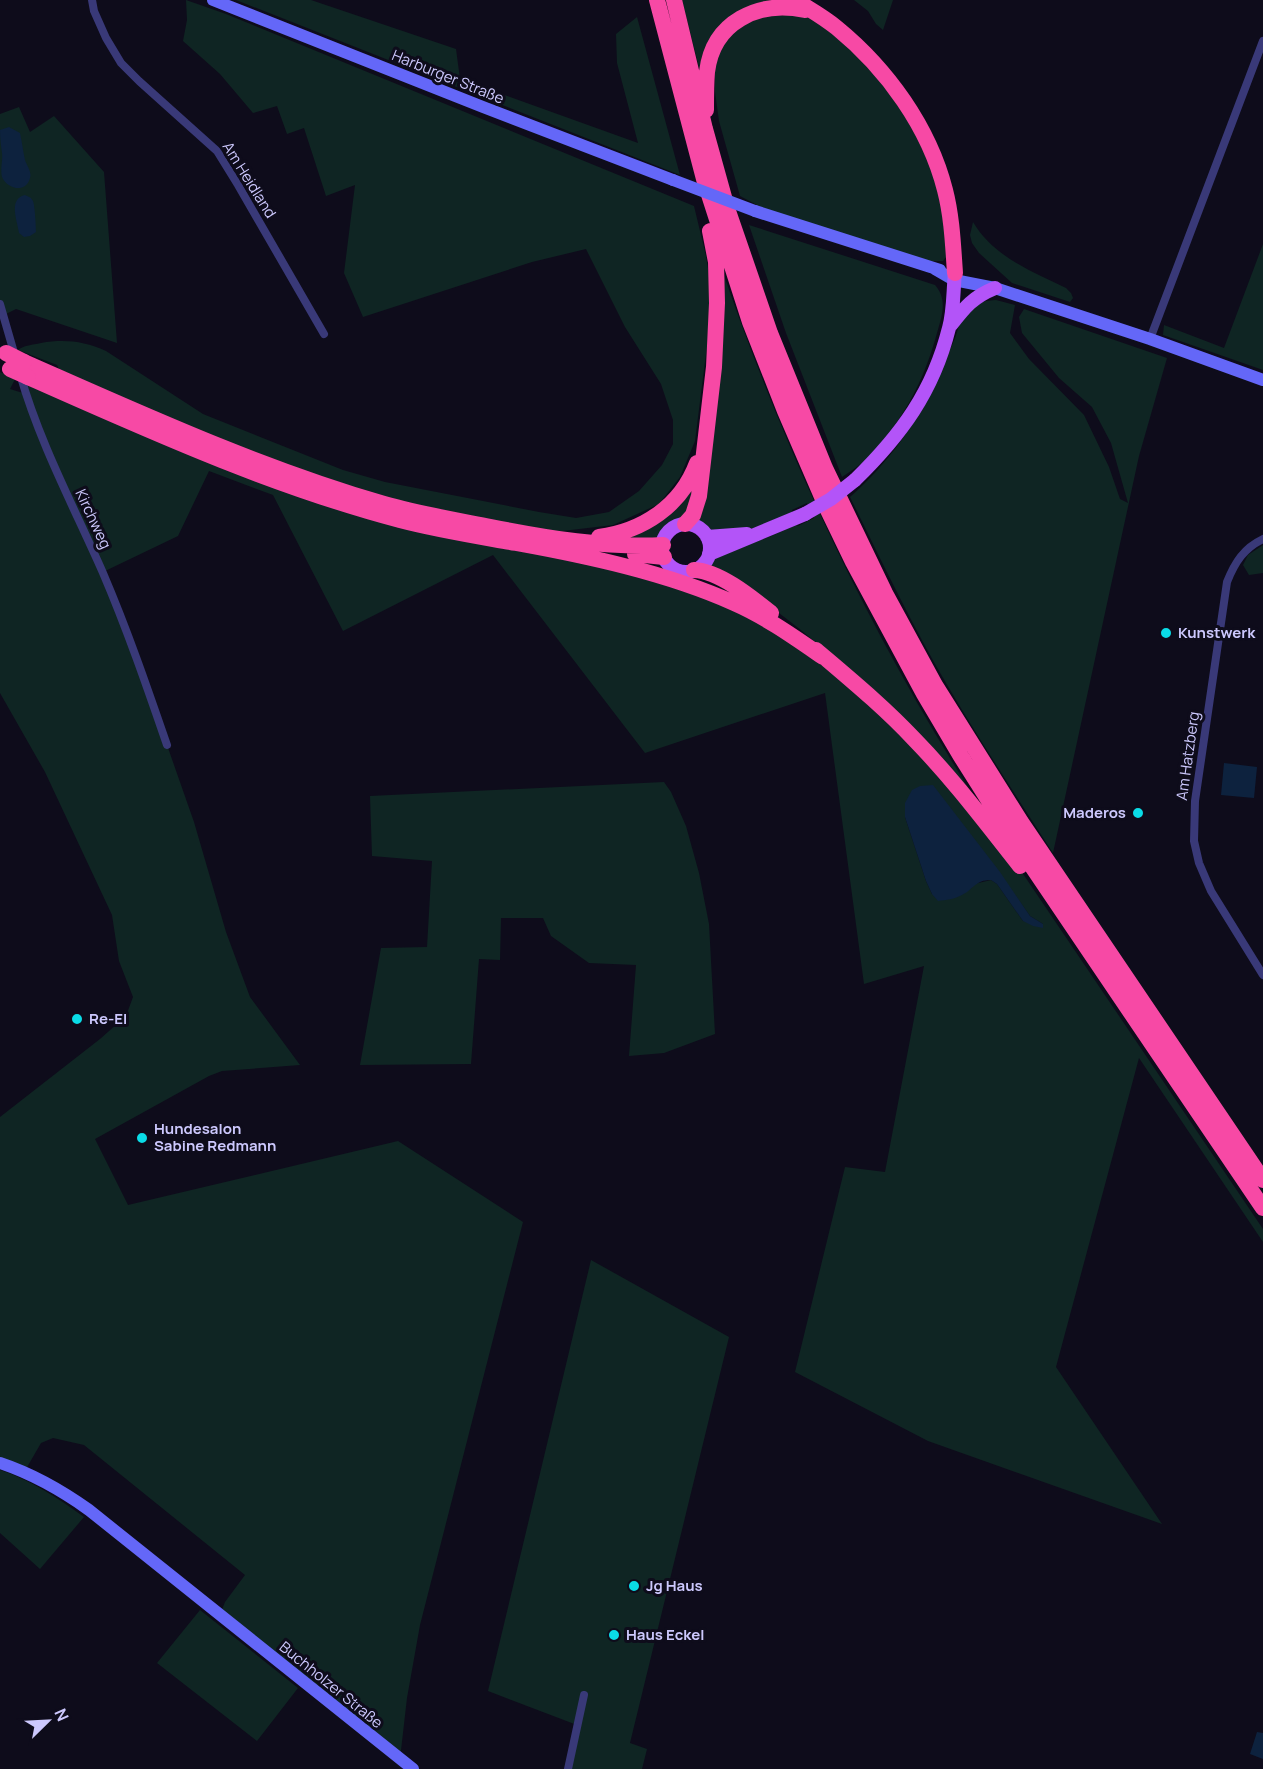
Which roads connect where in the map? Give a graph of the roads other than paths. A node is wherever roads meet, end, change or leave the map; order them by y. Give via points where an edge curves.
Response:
1 (92, 0) edge
2 (213, 0) edge
3 (657, 0) edge
4 (674, 0) edge
5 (795, 0) edge
6 (820, 15) junction
7 (1263, 42) edge
8 (687, 119) junction
9 (705, 129) junction
10 (954, 276) junction
11 (995, 288) junction
12 (0, 304) edge
13 (950, 327) junction
14 (324, 334) dead end
15 (1150, 339) junction
16 (11, 362) edge
17 (1263, 380) edge
18 (708, 419) junction
19 (685, 524) junction
20 (761, 533) junction
21 (513, 537) junction
22 (707, 537) junction
23 (1263, 539) edge
24 (663, 551) junction
25 (709, 554) junction
26 (694, 570) junction
27 (823, 657) junction
28 (167, 745) dead end
29 (1074, 928) junction
30 (1263, 975) edge
31 (1263, 1180) edge
32 (1263, 1208) edge
33 (0, 1463) edge
34 (584, 1695) dead end
35 (413, 1769) edge
36 (568, 1769) edge

1 - 14 street, Am Heidland via 106,38 121,63 217,151
2 - 10 street, Harburger Straße, bridge via 755,211
3 - 8 highway
4 - 9 highway
5 - 6 highway
6 - 9 highway via 793,6 770,6 751,10 732,22 717,41 707,72
6 - 10 highway via 882,72 900,94 923,135 951,214
7 - 15 street
8 - 18 highway via 691,162 712,240 717,280
8 - 29 highway via 750,322 826,506 924,694
9 - 31 highway via 770,333 825,468 885,593 935,685 997,784
10 - 11 street, Harburger Straße via 976,279
10 - 13 main road
11 - 13 main road via 969,303
11 - 15 street, Harburger Straße
12 - 28 street, Kirchweg via 27,398 132,644
13 - 20 main road, bridge via 932,377 890,444 831,498
15 - 17 street, Harburger Straße
16 - 21 highway via 196,450 301,490 429,527
18 - 19 highway via 697,506
18 - 21 highway via 700,456 689,482 666,509 648,522 593,538
19 - 22 main road via 698,528
19 - 24 main road via 671,529
20 - 22 main road
20 - 25 main road
21 - 24 highway via 637,545
21 - 27 highway via 711,593 759,615
22 - 25 main road
23 - 30 street, Am Hatzberg via 1242,554 1227,582 1194,825 1196,850 1211,891
24 - 26 main road via 670,565 678,570
25 - 26 main road
26 - 27 highway via 722,579 754,600
27 - 29 highway via 930,756
29 - 32 highway
33 - 35 street, Buchholzer Straße via 68,1495
34 - 36 street

